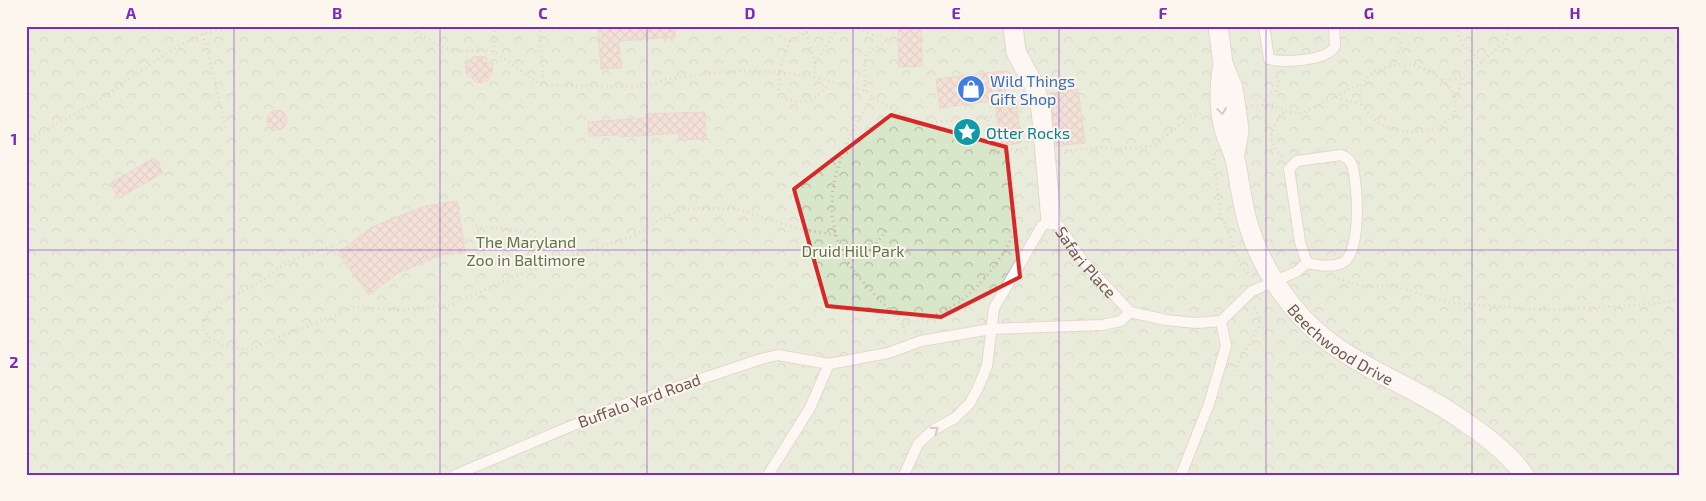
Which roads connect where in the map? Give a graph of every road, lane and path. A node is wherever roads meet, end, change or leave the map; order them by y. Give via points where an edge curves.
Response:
1 (233, 26) edge
2 (408, 26) edge
3 (494, 26) edge
4 (539, 26) edge
5 (810, 26) edge
6 (839, 26) edge
7 (854, 26) edge
8 (1013, 26) edge
9 (1218, 26) edge
10 (1264, 26) edge
11 (1334, 26) edge
12 (1398, 26) edge
13 (1455, 26) edge
14 (1510, 26) edge
15 (806, 33) junction
16 (203, 34) junction
17 (780, 36) dead end
18 (790, 41) junction
19 (494, 52) junction
20 (1269, 59) junction
21 (1482, 62) junction
22 (815, 64) junction
23 (1391, 66) junction
24 (779, 72) junction
25 (815, 77) junction
26 (1464, 77) junction
27 (1442, 80) junction
28 (829, 83) junction
29 (1361, 83) junction
30 (544, 85) junction
31 (865, 91) junction
32 (872, 97) junction
33 (1334, 97) junction
34 (1455, 98) junction
35 (1361, 104) junction
36 (1263, 105) junction
37 (1256, 106) dead end
38 (1041, 108) junction
39 (1285, 111) junction
40 (1210, 112) dead end
41 (988, 117) junction
42 (226, 129) dead end
43 (26, 141) edge
44 (1047, 155) junction
45 (1291, 166) junction
46 (1051, 220) junction
47 (476, 226) dead end
48 (887, 230) dead end
49 (835, 235) junction
50 (332, 246) dead end
51 (579, 254) junction
52 (848, 263) junction
53 (1306, 263) junction
54 (1334, 277) dead end
55 (1275, 281) junction
56 (1680, 300) edge
57 (1130, 312) junction
58 (1221, 321) junction
59 (903, 325) junction
60 (991, 329) junction
61 (907, 346) junction
62 (829, 364) junction
63 (905, 472) edge
64 (455, 475) edge
65 (768, 475) edge
66 (1181, 475) edge
67 (1524, 475) edge

1 - 16 path
2 - 19 path via 429,41 446,47
3 - 19 path
4 - 30 path
5 - 15 path
6 - 22 path
7 - 31 path via 888,39 866,55
8 - 38 street, Safari Place via 1016,52 1034,85
9 - 55 street, Beechwood Drive via 1224,64 1233,88 1238,130 1235,155 1249,228
10 - 20 lane
11 - 20 lane via 1335,46 1327,55 1281,63
12 - 23 path via 1401,47
13 - 21 path via 1462,43
14 - 21 path via 1505,42
15 - 18 path
15 - 22 path
16 - 42 path
16 - 43 path via 173,49 93,104
17 - 18 path
18 - 24 path
19 - 30 path via 530,80
20 - 36 path via 1279,82 1276,91 1264,98
21 - 26 path
22 - 25 path
23 - 27 path via 1415,66
23 - 29 path via 1376,71
24 - 25 path
24 - 28 path via 779,97 798,103 820,96
24 - 30 path via 732,71 666,79 647,87
25 - 28 path
26 - 27 path
26 - 34 path
27 - 34 path
28 - 31 path
29 - 33 path
29 - 35 path via 1358,89
31 - 32 path
32 - 41 path via 917,124
32 - 49 path via 836,169 831,206
33 - 35 path
33 - 39 path via 1300,114
34 - 35 path via 1454,112 1448,119 1432,130 1421,132 1403,133 1383,127
36 - 37 path
36 - 39 path via 1274,105
38 - 41 path
38 - 44 street, Safari Place
39 - 45 path via 1272,126 1270,134 1278,152
40 - 44 path via 1191,116 1153,146 1120,150 1102,147
41 - 59 path via 992,153 1006,151 1015,200 1016,227 983,282 968,296 956,306 930,318
44 - 46 street, Safari Place
45 - 53 lane via 1289,174
45 - 53 lane via 1297,161 1341,155 1352,166 1356,213 1351,253 1342,263
46 - 57 lane, Safari Place via 1060,227 1082,260
46 - 60 lane via 1042,226 994,308
47 - 51 path via 512,229
48 - 52 path via 870,251
49 - 51 path via 796,228 733,208 684,209 633,236
49 - 52 path
50 - 51 path via 287,262 262,281 226,300 208,313 202,328 210,338 224,346 248,350 355,307 403,310 451,306 528,271
52 - 59 path
53 - 55 lane via 1296,272
54 - 56 path via 1366,287 1392,284 1449,303 1548,310
55 - 58 lane via 1252,291
55 - 67 street, Beechwood Drive via 1293,306 1328,341 1466,422 1496,446
57 - 58 lane, Safari Place via 1181,322
57 - 60 lane via 1121,321 1102,325
58 - 66 lane via 1226,346 1201,428
59 - 61 path
60 - 61 lane
63 -> 60 lane via 918,444 970,403 987,366
61 - 62 lane via 888,353
62 - 64 lane, Buffalo Yard Road via 778,355 760,359 614,408
62 - 65 lane via 810,408

